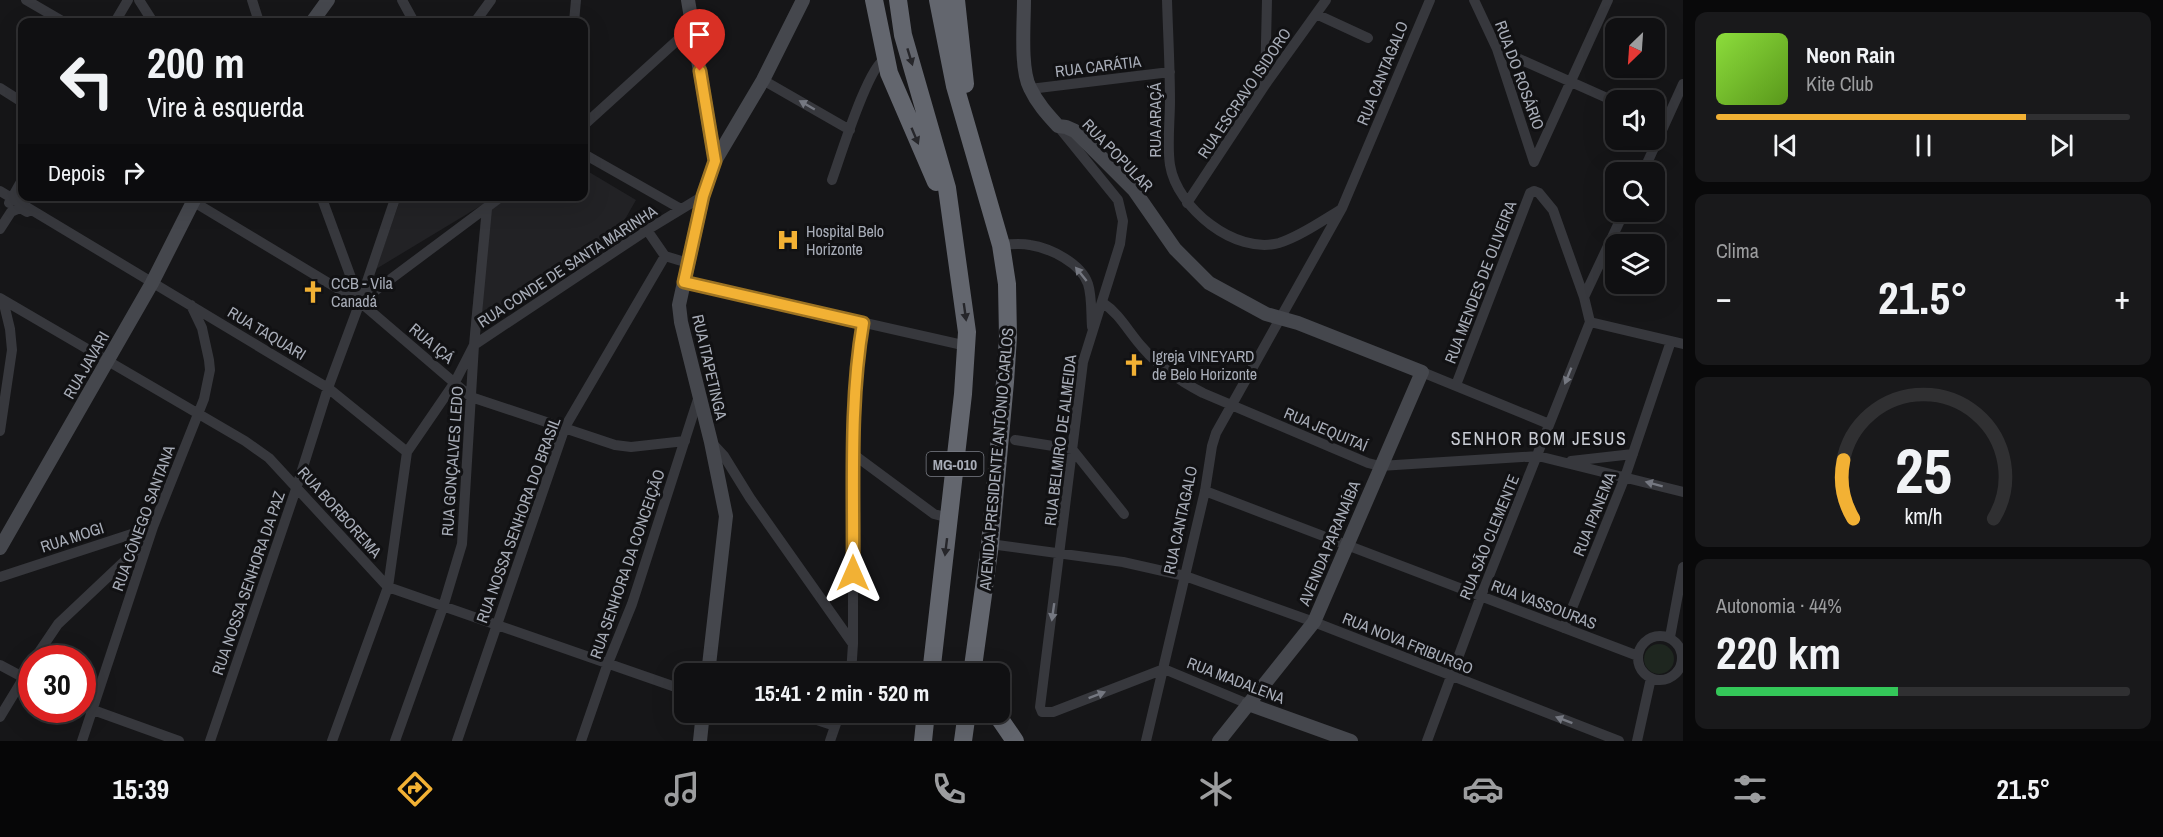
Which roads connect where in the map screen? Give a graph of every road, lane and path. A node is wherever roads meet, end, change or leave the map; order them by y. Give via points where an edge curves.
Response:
1 (26, 0) edge
2 (128, 0) edge
3 (139, 0) edge
4 (252, 0) edge
5 (328, 0) edge
6 (402, 0) edge
7 (491, 0) edge
8 (576, 0) edge
9 (688, 0) edge
10 (803, 0) edge
11 (874, 0) edge
12 (898, 0) edge
13 (938, 0) edge
14 (956, 0) edge
15 (1024, 0) edge
16 (1167, 0) edge
17 (1267, 0) edge
18 (1326, 0) edge
19 (1430, 0) edge
20 (1474, 0) edge
21 (1608, 0) edge
22 (1316, 14) junction
23 (57, 18) edge
24 (117, 18) edge
25 (150, 18) edge
26 (258, 18) edge
27 (315, 18) edge
28 (412, 18) edge
29 (477, 18) edge
30 (574, 18) edge
31 (693, 26) junction
32 (1368, 38) dead end
33 (1497, 49) junction
34 (885, 59) junction
35 (1170, 72) junction
36 (763, 80) junction
37 (1572, 82) junction
38 (1683, 84) edge
39 (1265, 85) junction
40 (0, 88) edge
41 (1030, 89) junction
42 (1605, 97) edge
43 (18, 99) edge
44 (588, 121) edge
45 (1665, 125) edge
46 (1058, 126) junction
47 (850, 130) junction
48 (971, 140) junction
49 (588, 156) edge
50 (715, 161) junction
51 (832, 180) dead end
52 (18, 187) edge
53 (0, 191) edge
54 (703, 196) junction
55 (12, 198) junction
56 (190, 201) edge
57 (196, 201) edge
58 (323, 201) edge
59 (394, 201) edge
60 (496, 201) edge
61 (1187, 203) junction
62 (1342, 208) junction
63 (487, 209) junction
64 (681, 209) junction
65 (0, 219) edge
66 (1619, 222) edge
67 (951, 224) junction
68 (0, 229) edge
69 (647, 230) junction
70 (1001, 245) junction
71 (102, 254) junction
72 (664, 256) junction
73 (688, 263) junction
74 (684, 282) junction
75 (152, 283) junction
76 (1584, 297) junction
77 (1, 299) edge
78 (360, 302) junction
79 (1102, 303) junction
80 (191, 305) junction
81 (1281, 319) junction
82 (1590, 322) junction
83 (863, 323) junction
84 (1093, 330) junction
85 (1671, 341) junction
86 (1683, 344) edge
87 (474, 345) junction
88 (967, 346) junction
89 (107, 362) junction
90 (1422, 372) junction
91 (455, 382) junction
92 (1456, 385) junction
93 (328, 388) junction
94 (699, 396) junction
95 (471, 397) junction
96 (1232, 406) junction
97 (197, 413) junction
98 (1549, 424) junction
99 (565, 427) junction
100 (0, 431) edge
101 (1015, 440) dead end
102 (685, 441) junction
103 (711, 442) junction
104 (1072, 449) junction
105 (407, 452) junction
106 (853, 454) junction
107 (1633, 454) junction
108 (1538, 456) junction
109 (1562, 463) junction
110 (1380, 466) junction
111 (1625, 477) junction
112 (297, 486) junction
113 (1205, 491) junction
114 (1683, 492) edge
115 (1124, 514) dead end
116 (949, 518) junction
117 (152, 532) junction
118 (990, 544) junction
119 (1346, 544) junction
120 (0, 548) edge
121 (1061, 554) junction
122 (1683, 567) edge
123 (1185, 576) junction
124 (0, 577) edge
125 (1681, 583) edge
126 (388, 587) junction
127 (1481, 596) junction
128 (443, 608) junction
129 (1314, 622) junction
130 (496, 624) junction
131 (1564, 628) junction
132 (1670, 637) junction
133 (853, 644) junction
134 (44, 645) edge
135 (1638, 656) junction
136 (608, 663) junction
137 (709, 663) edge
138 (852, 663) edge
139 (932, 663) edge
140 (973, 663) edge
141 (0, 665) edge
142 (1164, 669) junction
143 (1680, 672) edge
144 (18, 675) edge
145 (1451, 677) junction
146 (1651, 678) junction
147 (96, 684) edge
148 (674, 686) edge
149 (18, 692) edge
150 (1248, 704) junction
151 (96, 712) edge
152 (1042, 712) joint
153 (0, 717) edge
154 (85, 723) edge
155 (702, 723) edge
156 (826, 723) edge
157 (836, 723) edge
158 (925, 723) edge
159 (965, 723) edge
160 (1003, 723) edge
161 (835, 726) junction
162 (1320, 736) edge
163 (82, 741) edge
164 (179, 741) edge
165 (210, 741) edge
166 (333, 741) edge
167 (395, 741) edge
168 (457, 741) edge
169 (581, 741) edge
170 (700, 741) edge
171 (830, 741) edge
172 (923, 741) edge
173 (963, 741) edge
174 (1016, 741) edge
175 (1146, 741) edge
176 (1219, 741) edge
177 (1351, 741) edge
178 (1427, 741) edge
179 (1619, 741) edge
180 (1637, 741) edge

1 - 23 street
2 - 24 street
3 - 25 street
4 - 26 street
5 - 27 street
6 - 28 street
7 - 29 street
8 - 30 street
9 - 31 street, RUA ITAPETINGA
10 - 36 street
11 - 34 highway
12 -> 67 highway, MG-010 via 903,35 947,188
13 - 48 highway, AVENIDA PRESIDENTE ANTÔNIO CARLOS / MG-010 via 955,86
14 - 48 highway
15 - 41 street, RUA POPULAR via 1025,74
16 - 35 street, RUA ARAÇÁ
17 - 39 street
18 - 22 street, RUA ESCRAVO ISIDORO
19 - 62 street, RUA CANTAGALO
20 - 33 street, RUA DO ROSÁRIO
21 - 37 street
22 - 32 street
22 - 39 street, RUA ESCRAVO ISIDORO
31 - 44 street
31 - 50 street, RUA ITAPETINGA
33 - 37 street
33 - 37 street, RUA DO ROSÁRIO via 1534,162
34 - 47 street via 869,81
34 -> 67 highway
35 - 41 street, RUA CARÁTIA
35 - 61 street, RUA ARAÇÁ via 1170,164
47 -> 36 street
36 - 50 street
37 - 42 street
38 - 45 street
39 - 61 street, RUA ESCRAVO ISIDORO
40 - 43 street
41 - 46 street, RUA POPULAR
46 - 79 street, RUA BELMIRO DE ALMEIDA via 1118,200 1123,221 1120,244
46 - 81 street, RUA POPULAR via 1075,131 1134,190 1175,249 1209,283
47 - 51 street
48 - 70 highway, AVENIDA PRESIDENTE ANTÔNIO CARLOS / MG-010
49 - 64 street
50 - 54 street, RUA ITAPETINGA
52 - 55 street
53 - 55 street, RUA TAQUARI
54 - 64 street, RUA CONDE DE SANTA MARINHA
54 - 73 street, RUA ITAPETINGA
55 - 65 street
55 - 71 street, RUA TAQUARI
56 - 75 street, RUA JAVARI
57 - 78 street, RUA IÇÁ
58 - 78 street
59 - 78 street, RUA NOSSA SENHORA DA PAZ
60 - 63 street
61 - 62 street, RUA ARAÇÁ via 1230,236 1261,244 1280,243
62 - 81 street, RUA CANTAGALO
63 - 78 street
63 - 87 street, RUA GONÇALVES LEDO
64 - 69 street, RUA CONDE DE SANTA MARINHA
66 - 76 street
67 -> 88 highway, MG-010
68 - 71 street, RUA TAQUARI via 10,212 23,209
69 - 72 street
69 - 87 street, RUA CONDE DE SANTA MARINHA
84 -> 70 street via 1088,284 1081,272 1045,249
70 - 118 highway, AVENIDA PRESIDENTE ANTÔNIO CARLOS / MG-010 via 1007,284 1008,337
71 - 75 street, RUA TAQUARI
72 - 73 street
72 - 99 street, RUA NOSSA SENHORA DO BRASIL
73 - 74 street, RUA ITAPETINGA
74 - 83 street
74 - 94 street, RUA ITAPETINGA via 681,322
75 - 80 street, RUA TAQUARI
75 - 89 street, RUA JAVARI
76 - 82 street
76 - 92 street, RUA MENDES DE OLIVEIRA via 1553,210 1534,191
77 - 89 street, RUA BORBOREMA
77 - 100 street via 12,350
78 - 91 street, RUA IÇÁ
78 - 93 street, RUA NOSSA SENHORA DA PAZ
79 - 84 street, RUA BELMIRO DE ALMEIDA
79 - 96 street, RUA JEQUITAÍ via 1118,315 1160,366 1177,379
80 - 93 street, RUA TAQUARI
80 - 97 street, RUA CÔNEGO SANTANA via 206,341 210,370
81 - 90 street
81 - 96 street, RUA CANTAGALO
82 - 85 street
82 -> 98 street, RUA SÃO CLEMENTE
83 - 88 street
83 - 106 street via 853,394
84 - 104 street, RUA BELMIRO DE ALMEIDA via 1083,362
85 - 86 street
85 - 107 street, RUA IPANEMA
87 - 91 street, RUA CONDE DE SANTA MARINHA
87 - 95 street, RUA GONÇALVES LEDO
88 - 116 highway, MG-010
89 - 97 street, RUA BORBOREMA
89 - 120 street, RUA JAVARI
90 - 92 street
90 - 110 street, AVENIDA PARANAÍBA
91 - 95 street, RUA IÇÁ
91 - 105 street, RUA CONDE DE SANTA MARINHA
92 - 98 street
93 - 105 street, RUA TAQUARI
93 - 112 street, RUA NOSSA SENHORA DA PAZ
94 - 102 street, RUA SENHORA DA CONCEIÇÃO
94 - 103 street, RUA ITAPETINGA
95 - 99 street, RUA IÇÁ
95 - 128 street, RUA GONÇALVES LEDO via 465,525
96 - 110 street, RUA JEQUITAÍ
96 - 113 street, RUA CANTAGALO via 1216,433
97 - 112 street, RUA BORBOREMA via 269,458
97 - 117 street, RUA CÔNEGO SANTANA
98 - 108 street, RUA SÃO CLEMENTE
99 - 102 street, RUA IÇÁ via 615,446
99 - 130 street, RUA NOSSA SENHORA DO BRASIL
101 - 104 street
102 - 136 street, RUA SENHORA DA CONCEIÇÃO via 632,604
103 - 133 street
103 - 137 street, RUA ITAPETINGA via 726,516
104 - 115 street
104 - 121 street, RUA BELMIRO DE ALMEIDA
105 - 126 street, RUA CONDE DE SANTA MARINHA
106 - 116 street via 934,514
106 - 133 street
107 - 109 street
107 - 111 street, RUA IPANEMA
108 - 109 street, RUA JEQUITAÍ
108 - 110 street, RUA JEQUITAÍ
108 - 127 street, RUA SÃO CLEMENTE
109 - 111 street, RUA JEQUITAÍ
110 - 119 street, AVENIDA PARANAÍBA
114 -> 111 street, RUA JEQUITAÍ
111 - 131 street, RUA IPANEMA
112 - 126 street, RUA BORBOREMA
112 - 165 street, RUA NOSSA SENHORA DA PAZ
113 - 119 street, RUA VASSOURAS
113 - 123 street, RUA CANTAGALO
116 -> 139 highway, MG-010
117 - 124 street, RUA MOGI
117 - 134 street via 58,624
117 - 147 street, RUA CÔNEGO SANTANA
118 - 121 street, RUA NOVA FRIBURGO
118 - 140 highway, AVENIDA PRESIDENTE ANTÔNIO CARLOS / MG-010
119 - 127 street, RUA VASSOURAS
119 - 129 street, AVENIDA PARANAÍBA
121 - 123 street, RUA NOVA FRIBURGO
121 -> 152 street, RUA BELMIRO DE ALMEIDA
122 - 125 street
123 - 129 street, RUA NOVA FRIBURGO
123 - 142 street, RUA CANTAGALO
125 - 132 street
126 - 128 street, RUA BORBOREMA
126 - 166 street, RUA CONDE DE SANTA MARINHA
127 - 131 street, RUA VASSOURAS
127 - 145 street, RUA SÃO CLEMENTE
128 - 130 street, RUA BORBOREMA
128 - 167 street, RUA GONÇALVES LEDO
129 - 145 street, RUA NOVA FRIBURGO
129 - 150 street, AVENIDA PARANAÍBA
130 - 136 street, RUA BORBOREMA
130 - 168 street, RUA NOSSA SENHORA DO BRASIL
131 - 135 street, RUA VASSOURAS
132 - 135 street via 1648,638
132 - 143 street via 1682,652
133 - 138 street
135 - 146 street via 1641,669
136 - 148 street, RUA BORBOREMA
136 - 169 street, RUA SENHORA DA CONCEIÇÃO
141 - 144 street
142 - 150 street, RUA MADALENA
152 -> 142 street, RUA MADALENA via 1053,712
142 - 175 street, RUA CANTAGALO
143 - 146 street via 1665,680
145 - 178 street, RUA SÃO CLEMENTE
179 -> 145 street, RUA NOVA FRIBURGO
146 - 180 street
149 - 153 street
150 - 162 street, RUA MADALENA
150 - 176 street, AVENIDA PARANAÍBA
151 - 164 street
154 - 163 street, RUA CÔNEGO SANTANA
155 - 170 street
156 - 161 street
157 - 161 street
158 - 172 highway
159 - 173 highway
160 - 174 highway
161 - 171 street
162 - 177 street, RUA MADALENA

